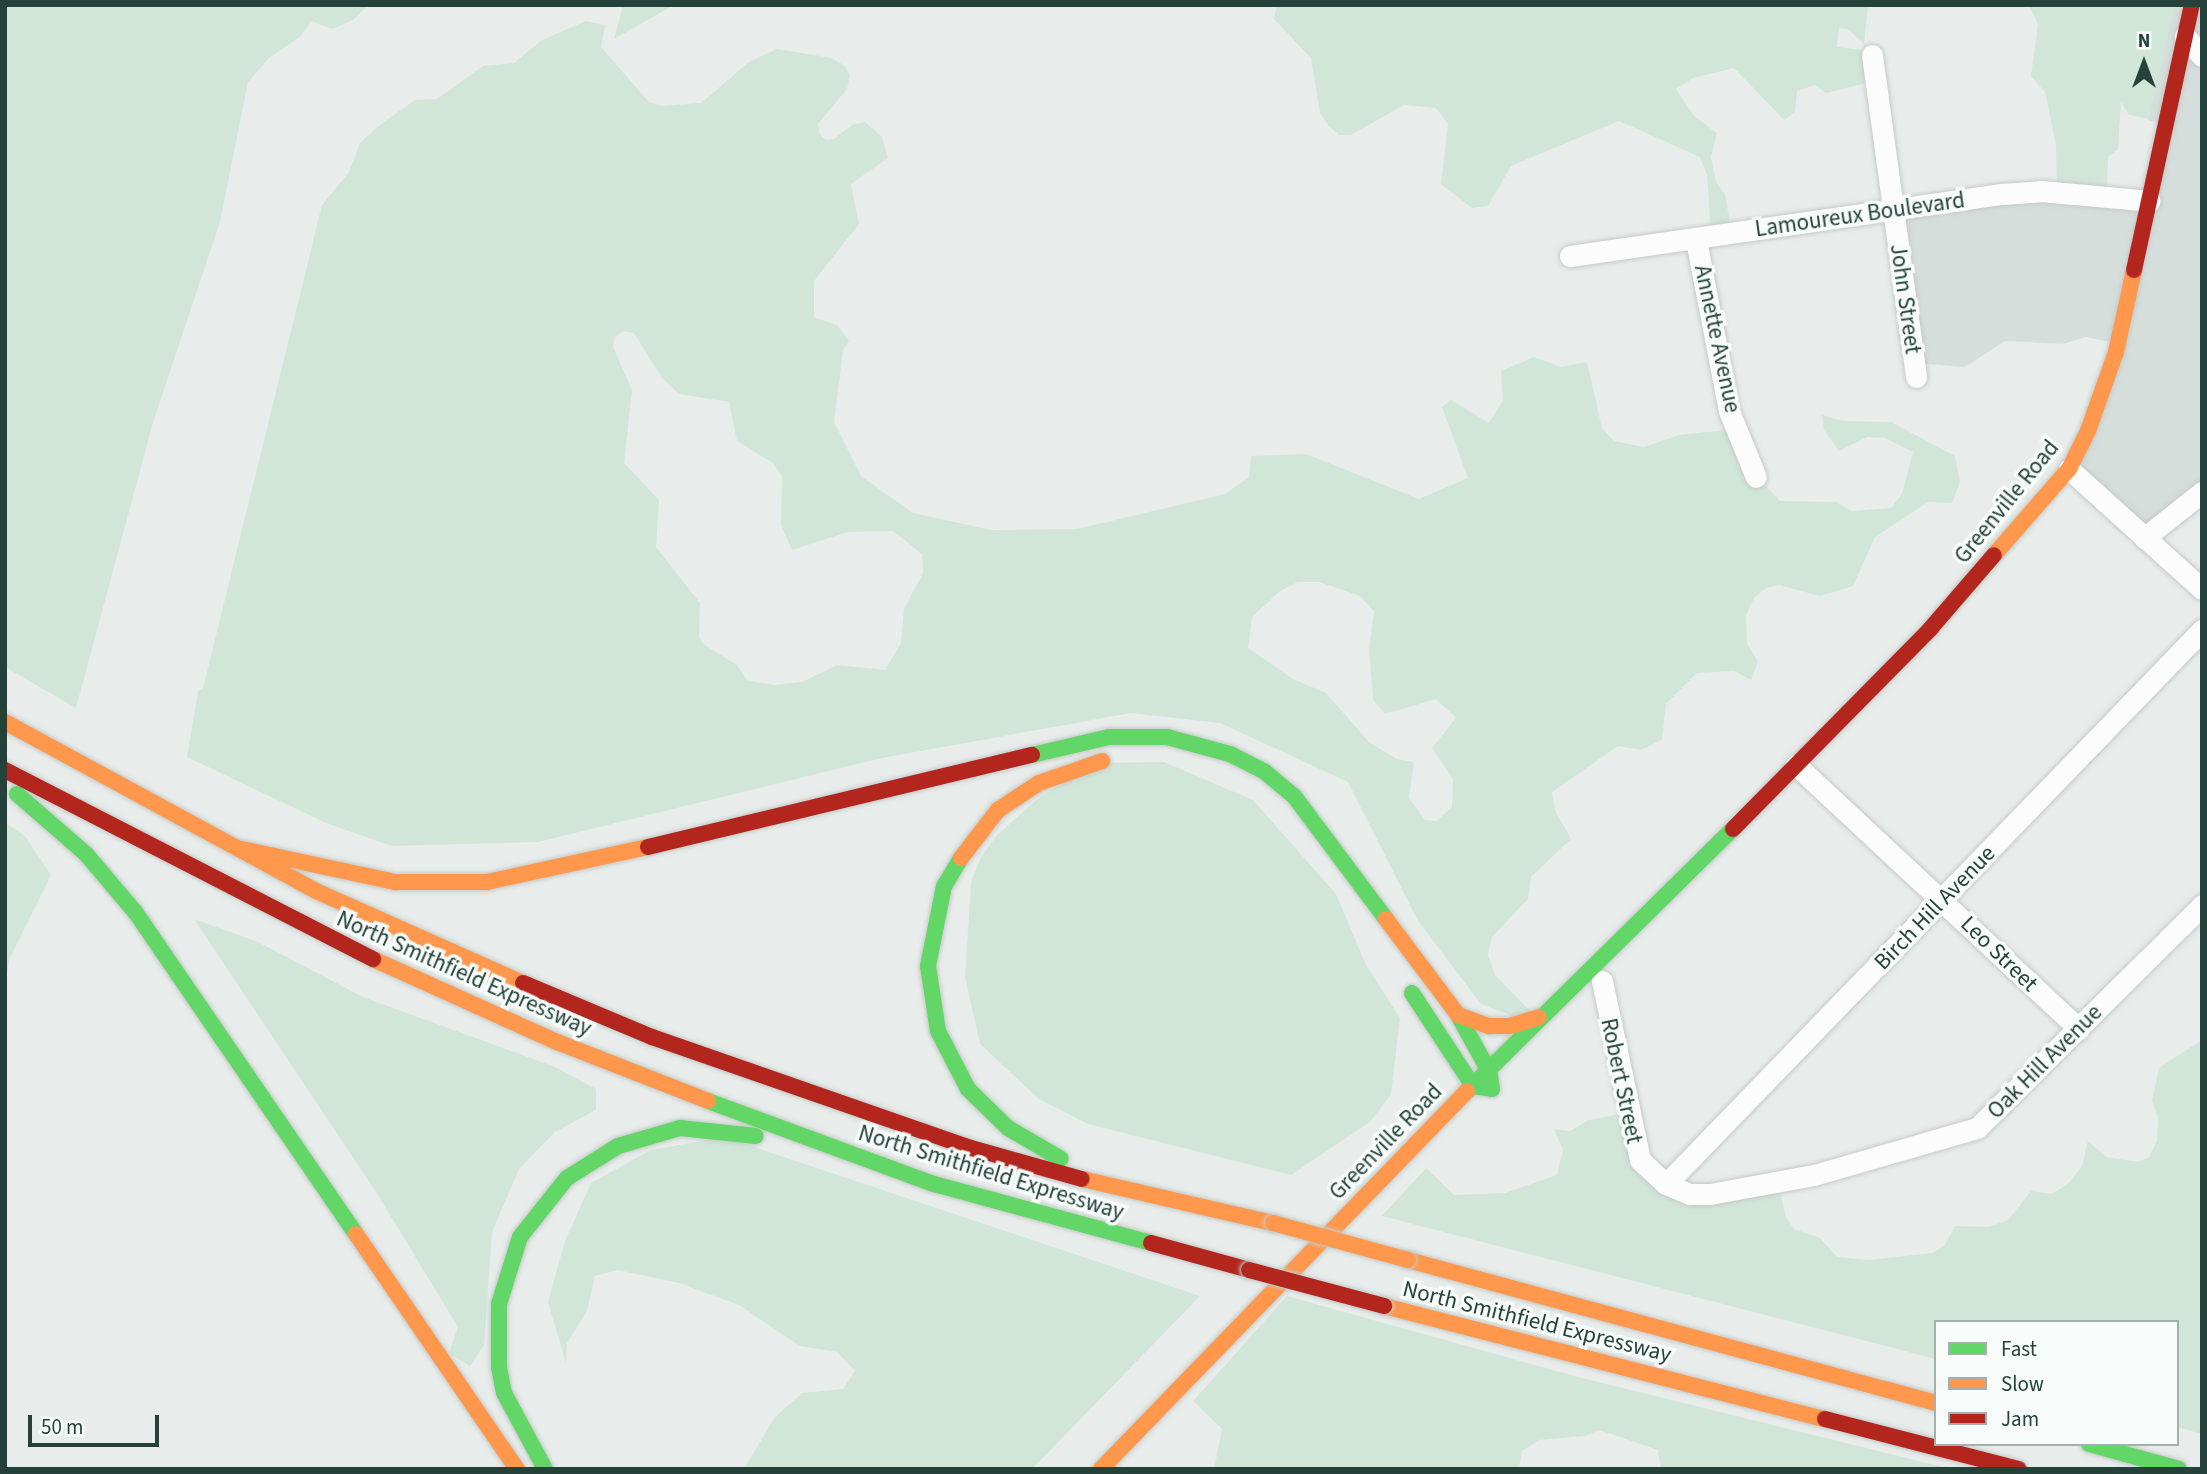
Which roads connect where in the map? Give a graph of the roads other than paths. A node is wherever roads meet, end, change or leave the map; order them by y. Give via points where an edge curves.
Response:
1 (2192, 5) edge
2 (2185, 36) junction
3 (1872, 55) dead end
4 (2202, 55) edge
5 (2150, 201) junction
6 (1893, 209) junction
7 (1696, 240) junction
8 (1570, 256) dead end
9 (1916, 377) dead end
10 (2069, 469) junction
11 (1756, 477) dead end
12 (2202, 492) edge
13 (2144, 538) junction
14 (2202, 589) edge
15 (2202, 630) edge
16 (5, 722) edge
17 (1115, 761) dead end
18 (1796, 765) junction
19 (5, 770) edge
20 (5, 784) edge
21 (242, 849) junction
22 (1710, 853) junction
23 (1944, 901) junction
24 (2202, 905) edge
25 (1400, 977) dead end
26 (1601, 981) junction
27 (1458, 1015) junction
28 (1539, 1017) junction
29 (2079, 1029) junction
30 (1454, 1055) junction
31 (1489, 1071) junction
32 (1473, 1086) junction
33 (1492, 1089) junction
34 (1452, 1107) junction
35 (858, 1157) junction
36 (1814, 1175) joint
37 (1666, 1184) junction
38 (1142, 1194) junction
39 (1934, 1402) edge
40 (2096, 1446) edge
41 (517, 1469) edge
42 (545, 1469) edge
43 (1101, 1469) edge
44 (1120, 1469) edge
45 (2019, 1469) edge
46 (2179, 1469) edge

1 - 2 main road, Greenville Road
2 - 4 street
2 - 5 main road, Greenville Road
3 - 6 street, John Street
5 - 6 street, Lamoureux Boulevard via 2041,191
5 - 10 main road, Greenville Road via 2116,352
6 - 7 street, Lamoureux Boulevard
6 - 9 street, John Street
7 - 8 street, Lamoureux Boulevard
7 - 11 street, Annette Avenue via 1730,411
10 - 13 street
10 - 18 main road, Greenville Road via 1931,628
12 - 13 street
13 - 14 street
15 - 23 street, Birch Hill Avenue
16 - 21 main road, North Smithfield Expressway
17 - 38 main road via 1081,766 1039,783 998,810 979,829 953,869 936,910 929,978 938,1031 949,1060 988,1111 1058,1158
18 - 22 main road, Greenville Road
18 - 23 street, Leo Street
19 - 35 main road, North Smithfield Expressway via 192,871 414,979 557,1042
20 - 41 main road via 86,854 136,913
21 - 27 main road via 396,882 487,882 1109,737 1167,737 1230,754 1265,772 1294,796
21 - 38 main road, North Smithfield Expressway via 316,891 442,950 652,1037 968,1147
22 - 26 main road, Greenville Road
22 - 28 main road, Greenville Road
23 - 29 street, Leo Street
23 - 37 street, Birch Hill Avenue
24 - 29 street, Oak Hill Avenue
25 - 30 main road
26 - 33 main road, Greenville Road
26 - 37 street, Robert Street via 1635,1148 1645,1168
27 - 28 main road via 1489,1027 1510,1027
27 - 31 main road
28 - 31 main road, Greenville Road
29 - 36 street, Oak Hill Avenue via 1977,1128
30 - 32 main road
30 - 34 main road via 1457,1085
31 - 32 main road, Greenville Road
31 - 33 main road
32 - 33 main road
32 - 34 main road, Greenville Road
33 - 44 main road, Greenville Road
34 - 43 main road, Greenville Road
35 - 42 main road via 730,1131 680,1128 618,1146 557,1188 520,1237 499,1304 503,1393
35 - 45 main road, North Smithfield Expressway, bridge via 1023,1211
36 - 37 street, Robert Street via 1710,1194 1690,1194
38 - 39 main road, North Smithfield Expressway, bridge via 1272,1223
40 - 46 main road

